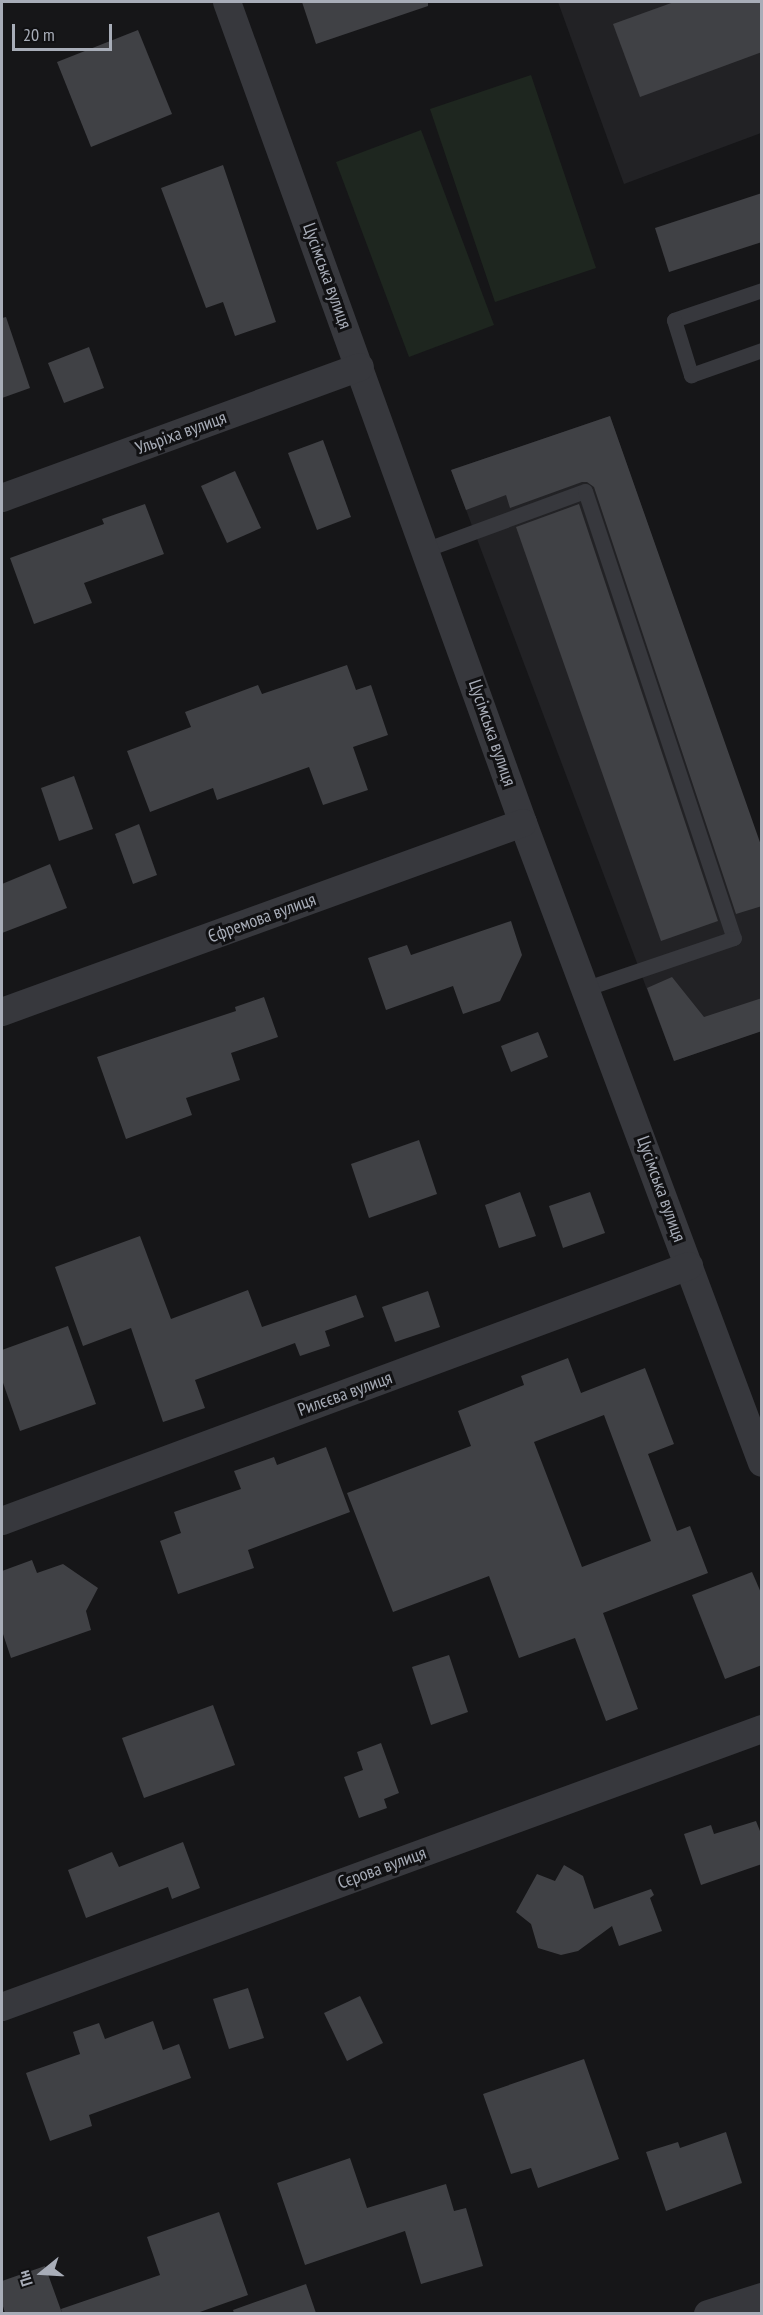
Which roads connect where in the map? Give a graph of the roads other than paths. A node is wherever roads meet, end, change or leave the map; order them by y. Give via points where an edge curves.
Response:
1 (227, 2) edge
2 (762, 290) edge
3 (762, 350) edge
4 (360, 367) junction
5 (2, 498) edge
6 (426, 549) junction
7 (523, 823) junction
8 (587, 988) junction
9 (2, 1012) edge
10 (689, 1266) junction
11 (762, 1463) edge
12 (2, 1521) edge
13 (762, 1729) edge
14 (2, 2007) edge
15 (762, 2297) edge
16 (708, 2313) edge

1 - 4 street, Цусімська вулиця
2 - 3 lane via 674,320 692,375
4 - 5 street, Ульріха вулиця
4 - 6 street, Цусімська вулиця
6 - 7 street, Цусімська вулиця
6 - 8 lane via 585,491 734,938
7 - 8 street, Цусімська вулиця
7 - 9 street, Єфремова вулиця
8 - 10 street, Цусімська вулиця
10 - 11 street, Цусімська вулиця
10 - 12 street, Рилєєва вулиця
13 - 14 street, Сєрова вулиця
15 - 16 street

